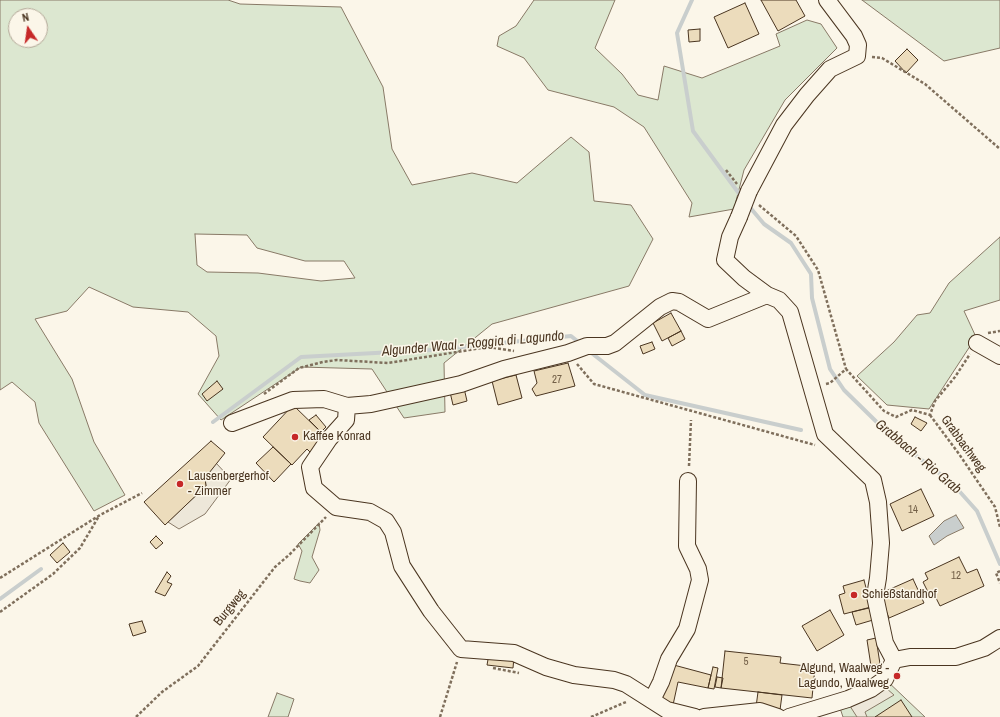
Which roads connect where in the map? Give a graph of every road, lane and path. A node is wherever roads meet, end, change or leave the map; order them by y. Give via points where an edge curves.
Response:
1 (827, 0) edge
2 (857, 56) junction
3 (1000, 149) edge
4 (726, 170) dead end
5 (748, 194) junction
6 (768, 294) junction
7 (1000, 331) edge
8 (977, 343) junction
9 (518, 351) dead end
10 (568, 353) junction
11 (1000, 356) edge
12 (846, 369) junction
13 (830, 383) dead end
14 (262, 396) dead end
15 (347, 406) junction
16 (930, 416) junction
17 (691, 420) dead end
18 (232, 423) dead end
19 (838, 448) junction
20 (688, 481) joint
21 (142, 493) dead end
22 (336, 507) junction
23 (100, 515) junction
24 (1000, 527) edge
25 (1000, 571) edge
26 (0, 578) edge
27 (1000, 583) edge
28 (0, 612) edge
29 (1000, 638) edge
30 (894, 660) junction
31 (464, 662) dead end
32 (492, 667) dead end
33 (525, 674) dead end
34 (652, 700) junction
35 (627, 701) dead end
36 (136, 717) edge
37 (440, 717) edge
38 (591, 717) edge
39 (695, 717) edge
40 (704, 717) edge
41 (778, 717) edge
42 (795, 717) edge

1 - 2 lane via 854,36 858,45
2 - 3 path via 882,58 925,84
2 - 5 lane via 830,69 807,95 784,125
4 - 5 path
5 - 6 lane, bridge via 730,237 725,260
5 - 12 path via 796,236 818,270
6 - 10 lane via 708,319 679,302 672,301 660,307 616,343 607,346 587,346
6 - 19 lane via 779,300 790,312 825,434
7 - 8 path via 991,331 981,336
8 - 11 lane
8 - 16 path via 955,377 935,401
9 - 14 path via 488,347 388,363 337,360 323,362 299,368
10 - 15 lane via 504,369 461,384 371,404
10 - 19 path via 594,384 821,447
12 - 13 path
12 - 16 path via 884,412 896,417 912,410
15 - 18 lane via 324,399 293,400
15 - 22 lane via 346,420 310,467 314,488
16 - 24 path, Grabbachweg via 995,507
17 - 20 path
19 - 30 lane via 873,480 876,491 881,543 875,596 885,643
20 - 34 lane via 687,546 698,569 700,580 687,629 668,659
21 - 23 path
22 - 34 lane via 370,512 386,521 402,566 431,611 461,649 514,653 574,676 614,680 626,684
22 - 36 path, Burgweg via 275,566 198,666 162,692
23 - 26 path
23 - 28 path via 80,548 53,574
25 - 27 path via 996,573
29 - 30 lane via 984,648 956,656
30 - 42 lane via 885,679 871,689
31 - 37 path via 457,661
32 - 33 path
34 - 39 lane via 667,710
35 - 38 path
40 - 41 lane via 760,711

